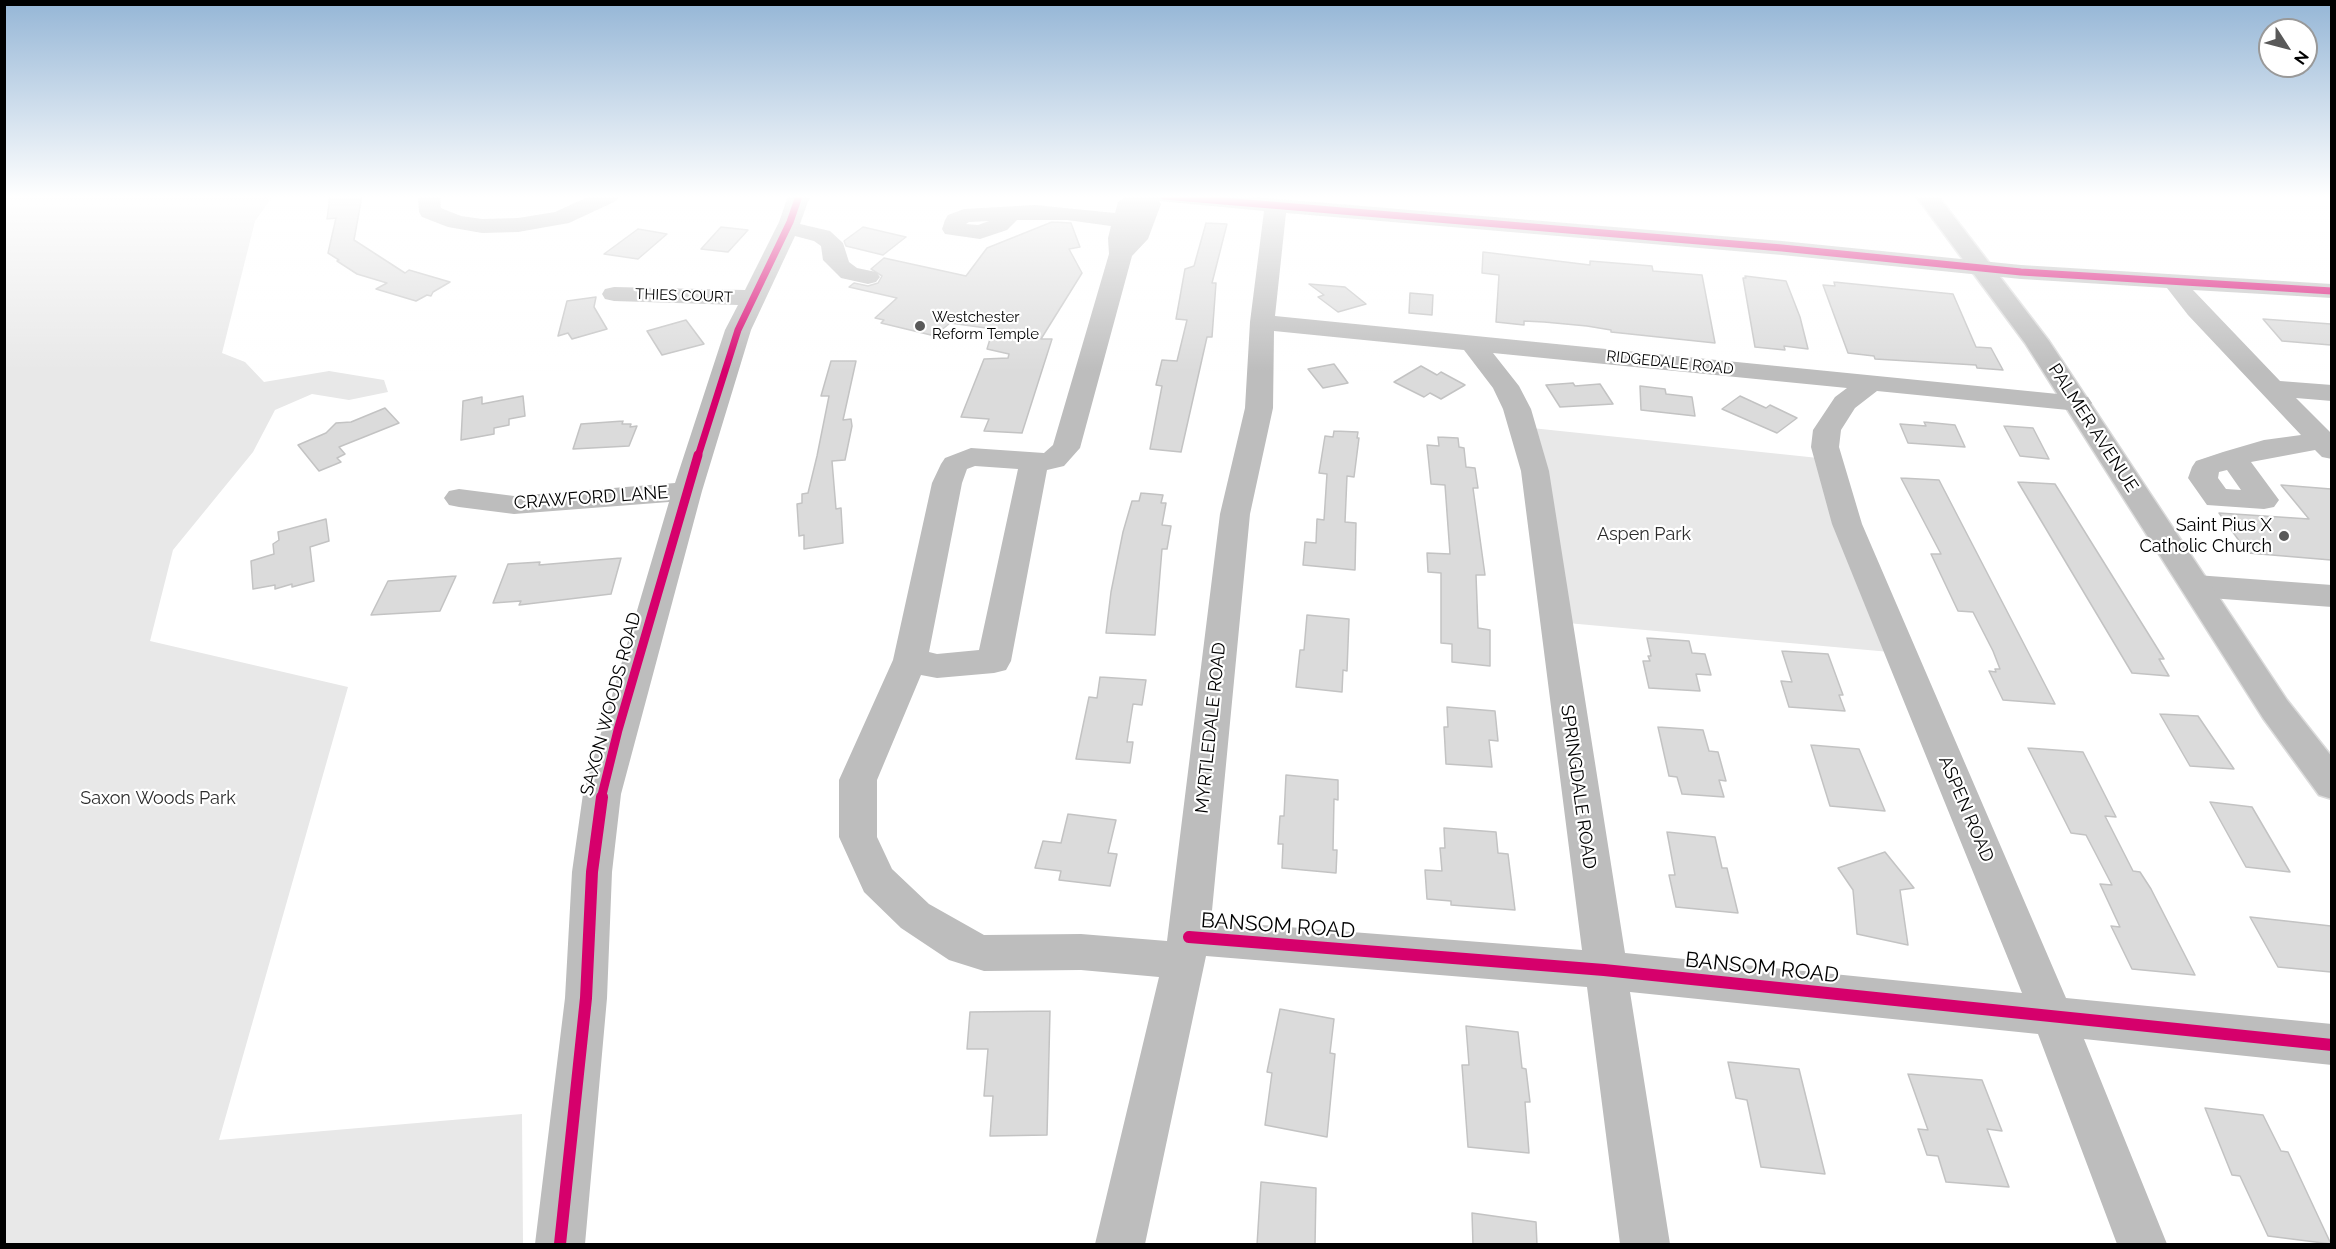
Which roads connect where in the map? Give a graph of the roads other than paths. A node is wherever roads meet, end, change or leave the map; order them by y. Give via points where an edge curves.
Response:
1 (773, 254) edge
2 (834, 254) edge
3 (1121, 254) edge
4 (1270, 254) edge
5 (1845, 254) edge
6 (1973, 254) edge
7 (1984, 268) junction
8 (868, 277) dead end
9 (2175, 283) junction
10 (2331, 291) edge
11 (614, 294) dead end
12 (753, 298) junction
13 (1262, 322) junction
14 (1473, 344) junction
15 (1870, 383) junction
16 (2271, 388) junction
17 (2331, 393) edge
18 (2078, 403) junction
19 (2321, 435) edge
20 (2233, 458) dead end
21 (1034, 461) junction
22 (687, 491) junction
23 (459, 498) dead end
24 (2196, 586) junction
25 (2331, 596) edge
26 (910, 660) junction
27 (2331, 785) edge
28 (1186, 949) junction
29 (1604, 970) junction
30 (2053, 1017) junction
31 (2331, 1045) edge
32 (560, 1245) edge
33 (1120, 1245) edge
34 (1645, 1245) edge
35 (2142, 1245) edge

1 - 12 street, SAXON WOODS ROAD
2 - 8 street via 849,273
3 - 21 street via 1066,448 1054,460
4 - 13 street, MYRTLEDALE ROAD
5 - 7 street
6 - 7 street, PALMER AVENUE
7 - 9 street
7 - 18 street, PALMER AVENUE
9 - 10 street
9 - 16 street
11 - 12 street, THIES COURT
12 - 22 street, SAXON WOODS ROAD via 738,330
13 - 14 street, RIDGEDALE ROAD
13 - 28 street, MYRTLEDALE ROAD via 1259,408 1235,514
14 - 15 street, RIDGEDALE ROAD
14 - 29 street, SPRINGDALE ROAD via 1506,386 1535,471
15 - 18 street, RIDGEDALE ROAD
15 - 30 street, ASPEN ROAD via 1845,403 1827,430 1825,447 1846,524
16 - 17 street
16 - 19 street
18 - 24 street, PALMER AVENUE
19 - 20 street
21 - 26 street, BANSOM ROAD via 971,457 955,464 947,483
21 - 26 street via 994,661 937,666
22 - 23 street, CRAWFORD LANE via 513,505
22 - 32 street, SAXON WOODS ROAD via 602,794 592,872 585,1009
24 - 25 street
24 - 27 street, PALMER AVENUE
26 - 28 street, BANSOM ROAD via 858,780 858,837 878,880 915,916 974,950 1014,954
28 - 29 street, BANSOM ROAD
28 - 33 street, MYRTLEDALE ROAD
29 - 30 street, BANSOM ROAD
29 - 34 street, SPRINGDALE ROAD
30 - 31 street, BANSOM ROAD
30 - 35 street, ASPEN ROAD

